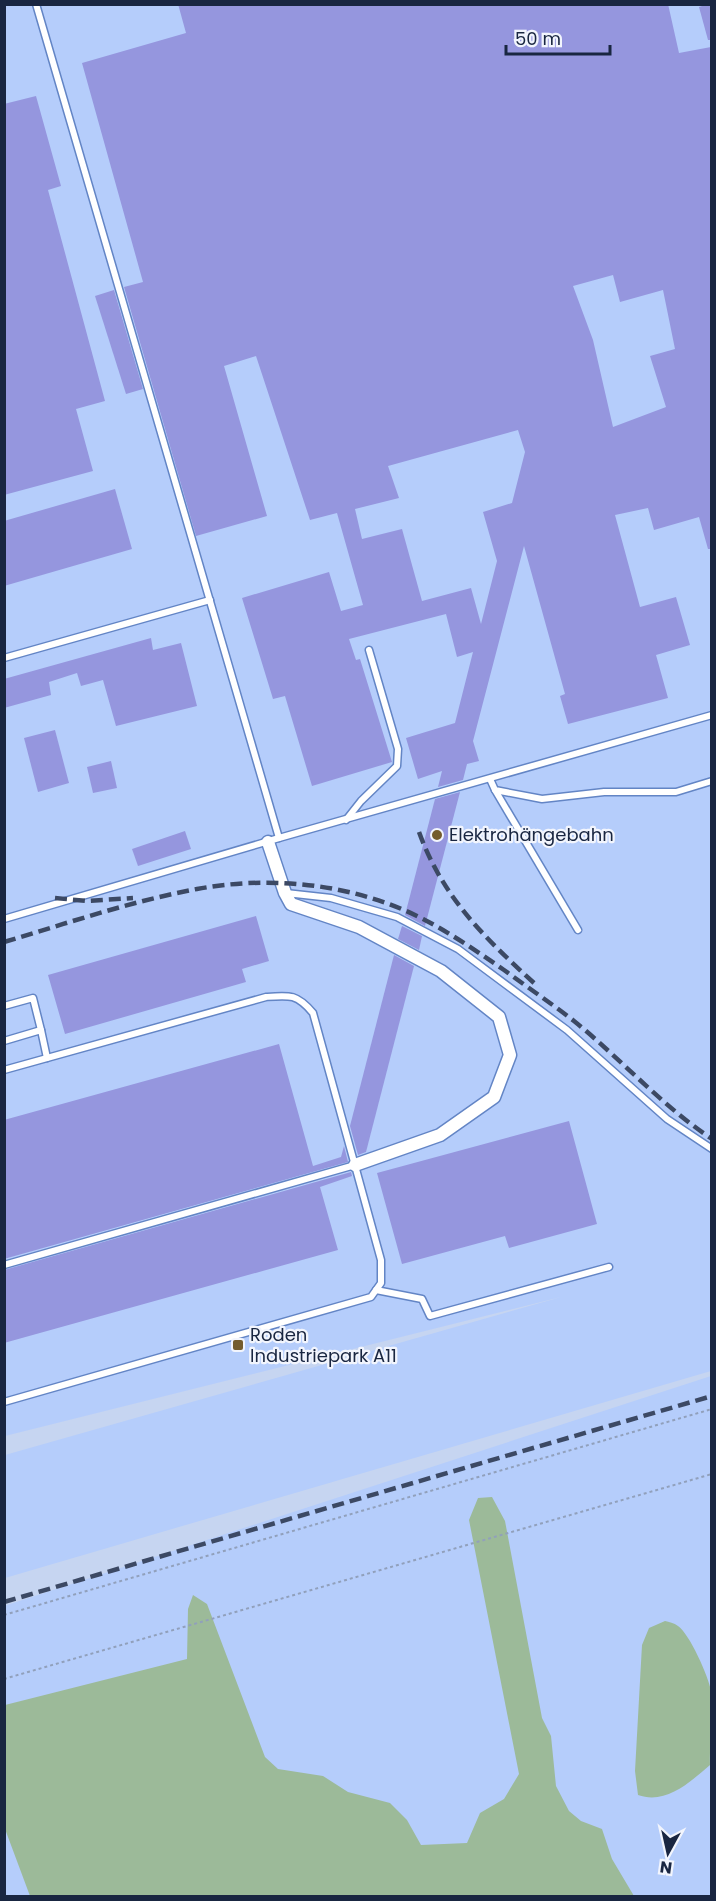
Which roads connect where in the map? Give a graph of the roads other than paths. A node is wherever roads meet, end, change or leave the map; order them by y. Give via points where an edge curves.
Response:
1 (36, 4) edge
2 (210, 600) junction
3 (369, 650) dead end
4 (4, 658) edge
5 (711, 715) edge
6 (490, 779) junction
7 (711, 781) edge
8 (495, 790) junction
9 (346, 820) junction
10 (273, 840) junction
11 (285, 893) junction
12 (4, 920) edge
13 (578, 930) dead end
14 (4, 1006) edge
15 (41, 1030) junction
16 (4, 1041) edge
17 (47, 1058) junction
18 (4, 1070) edge
19 (711, 1149) edge
20 (355, 1165) junction
21 (4, 1265) edge
22 (609, 1267) dead end
23 (376, 1290) junction
24 (4, 1402) edge

1 - 2 lane
2 - 4 lane
2 - 10 lane
3 - 9 lane via 398,749 397,766
5 - 6 lane
6 - 8 lane
6 - 9 lane
7 - 8 lane via 676,792 604,792 542,799
8 - 13 lane
9 - 10 lane
10 - 11 street
10 - 12 lane
11 - 19 lane via 331,898 397,917 458,949 567,1030 668,1119
11 - 20 street via 291,904 359,927 441,970 500,1017 510,1055 494,1097 440,1135
14 - 15 lane via 33,998
15 - 16 lane
15 - 17 lane
17 - 18 lane
17 - 20 lane via 266,997 289,995 302,999 313,1013
20 - 21 lane
20 - 23 lane via 381,1260 381,1283
22 - 23 lane via 430,1316 422,1299
23 - 24 lane via 371,1297

